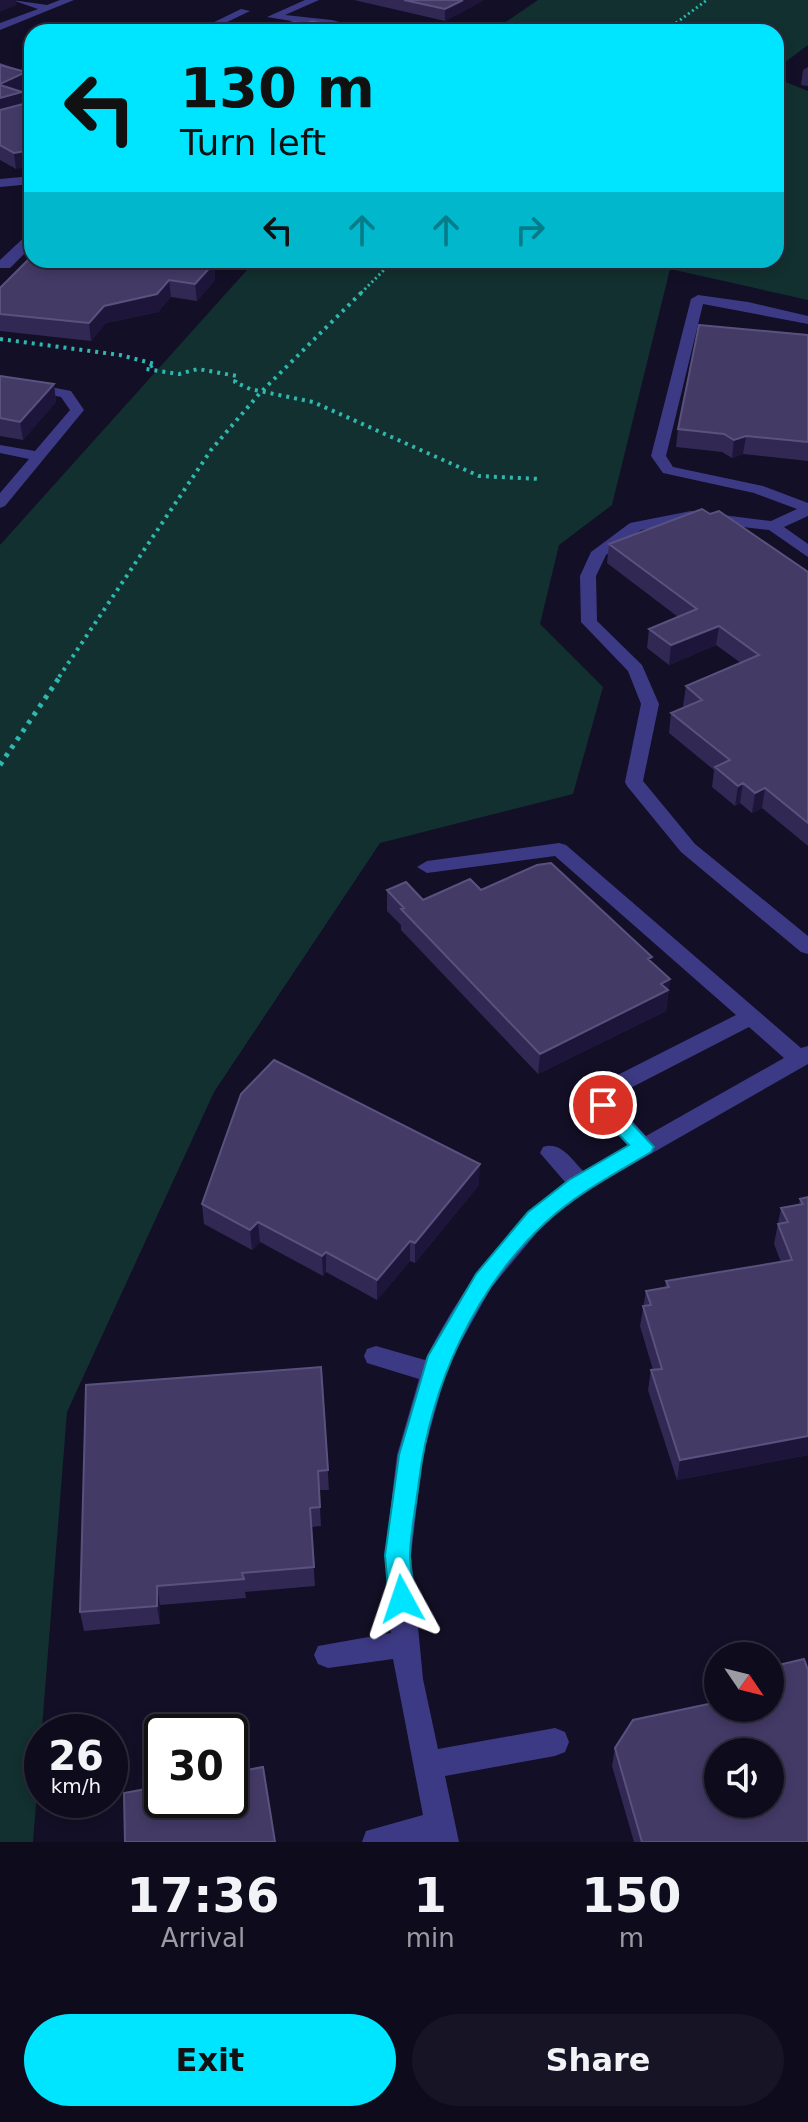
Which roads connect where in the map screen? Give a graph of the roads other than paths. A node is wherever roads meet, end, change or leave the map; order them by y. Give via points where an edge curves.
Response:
1 (17, 0) edge
2 (69, 0) edge
3 (314, 0) edge
4 (47, 8) junction
5 (245, 11) dead end
6 (294, 19) junction
7 (216, 24) edge
8 (282, 24) edge
9 (336, 24) edge
10 (0, 27) edge
11 (0, 66) edge
12 (24, 76) edge
13 (24, 181) edge
14 (0, 183) edge
15 (24, 247) edge
16 (2, 266) edge
17 (808, 320) edge
18 (0, 381) edge
19 (0, 449) edge
20 (39, 456) junction
21 (0, 503) edge
22 (808, 509) edge
23 (773, 526) junction
24 (808, 552) edge
25 (427, 867) dead end
26 (808, 947) edge
27 (750, 1017) junction
28 (803, 1056) edge
29 (643, 1147) junction
30 (551, 1153) dead end
31 (581, 1183) junction
32 (376, 1356) dead end
33 (433, 1373) junction
34 (406, 1644) junction
35 (328, 1655) dead end
36 (555, 1742) dead end
37 (427, 1765) junction
38 (443, 1834) edge
39 (377, 1842) edge

1 - 4 street
2 - 4 street
3 - 6 street
3 - 6 street via 272,17
4 - 10 street
5 - 7 street
6 - 8 street
6 - 9 street
11 - 12 street
13 - 14 street
15 - 16 street
17 - 22 street via 698,299 658,456 668,470 758,489
18 - 20 street via 66,394 73,401 77,410
19 - 20 street
20 - 21 street
22 - 23 street
23 - 24 street
23 - 26 street via 691,516 636,526 599,552 588,576 589,622 636,669 650,704 634,782 688,848
25 - 27 street via 559,849
27 - 28 street
27 - 29 street via 596,1096
28 - 29 street
29 - 31 street
30 - 31 street
31 - 33 street via 536,1218 483,1281
32 - 33 street
33 - 34 street via 410,1455 398,1555
34 - 35 street
34 - 37 street
36 - 37 street
37 - 38 street
38 - 39 street

